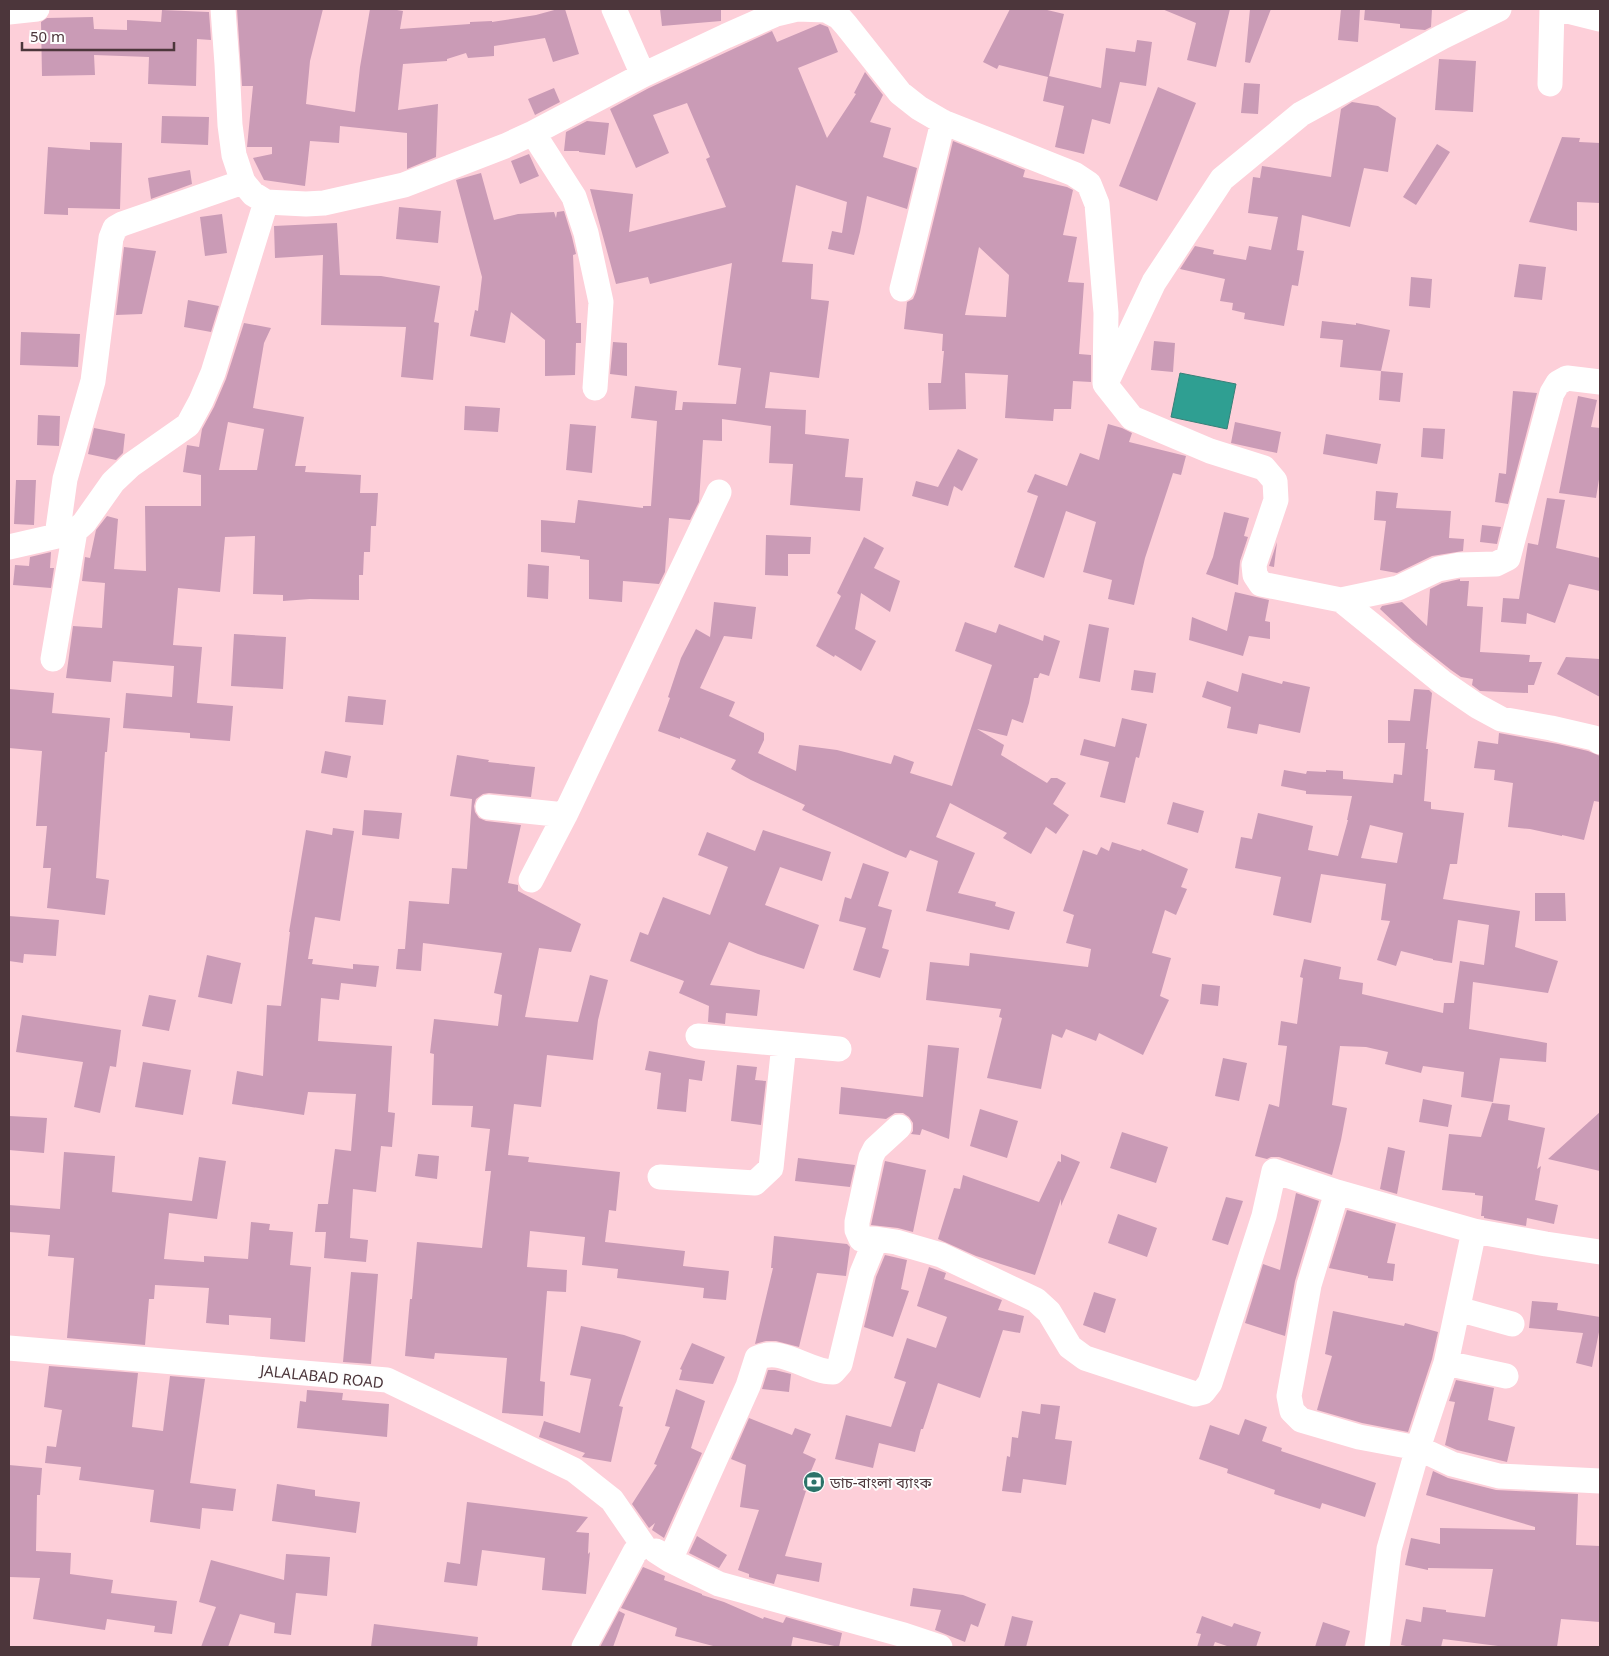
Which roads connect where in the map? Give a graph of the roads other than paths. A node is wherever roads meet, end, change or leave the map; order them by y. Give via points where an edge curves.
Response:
1 (36, 9) edge
2 (223, 9) edge
3 (614, 9) edge
4 (1499, 9) edge
5 (1552, 9) edge
6 (1560, 9) edge
7 (827, 10) edge
8 (9, 12) edge
9 (1600, 19) edge
10 (643, 75) junction
11 (1550, 84) dead end
12 (943, 122) junction
13 (533, 134) junction
14 (243, 182) junction
15 (266, 202) junction
16 (902, 288) dead end
17 (1600, 382) edge
18 (1105, 384) junction
19 (595, 388) dead end
20 (718, 492) dead end
21 (66, 534) junction
22 (9, 547) edge
23 (1341, 600) junction
24 (52, 660) dead end
25 (1600, 742) edge
26 (488, 807) dead end
27 (565, 815) junction
28 (531, 880) dead end
29 (698, 1036) dead end
30 (784, 1044) junction
31 (839, 1049) dead end
32 (898, 1127) dead end
33 (660, 1177) dead end
34 (1337, 1192) junction
35 (1474, 1231) junction
36 (876, 1239) junction
37 (1600, 1252) edge
38 (1458, 1309) junction
39 (1512, 1324) dead end
40 (9, 1348) edge
41 (1446, 1363) junction
42 (1506, 1376) dead end
43 (1418, 1448) junction
44 (1600, 1481) edge
45 (643, 1545) junction
46 (670, 1560) junction
47 (903, 1641) edge
48 (584, 1647) edge
49 (940, 1647) edge
50 (1377, 1647) edge

1 - 8 street
2 - 14 street via 230,125 234,155
3 - 10 street
4 - 18 street via 1301,114 1222,179 1154,282
5 - 11 street
6 - 9 street
7 - 10 street via 797,9 776,14
7 - 12 street via 846,24 900,93
10 - 13 street
12 - 16 street
12 - 18 street via 1074,174 1089,184 1097,204 1106,313
13 - 15 street via 404,185 324,203
13 - 19 street via 574,197 586,233 601,302
14 - 15 street
14 - 21 street via 115,228 111,238 93,381 66,479
15 - 21 street via 213,373 188,425 131,465 113,482 84,523
17 - 23 street via 1566,378 1552,393 1508,558 1496,564 1438,569 1398,588
18 - 23 street via 1132,418 1210,451 1264,468 1275,481 1276,500 1254,565 1261,584
20 - 27 street
21 - 22 street
21 - 24 street
23 - 25 street via 1442,682 1477,706 1501,719 1594,738
26 - 27 street
27 - 28 street
29 - 30 street
30 - 31 street
30 - 33 street via 771,1168 755,1183
32 - 36 street via 871,1157 859,1213 857,1230 861,1239
34 - 35 street
34 - 36 street via 1274,1171 1264,1216 1210,1384 1196,1394 1085,1358 1070,1347 1049,1312 1036,1300 941,1255
34 - 43 street via 1309,1285 1289,1396 1292,1411 1301,1420 1359,1438
35 - 37 street
35 - 38 street
36 - 46 street via 862,1273 840,1364 833,1372 823,1372 790,1358 765,1354 757,1358 748,1386
38 - 39 street
38 - 41 street
40 - 45 street, JALALABAD ROAD via 387,1380 574,1470 612,1500
41 - 42 street
41 - 43 street
43 - 44 street via 1452,1464 1499,1476
43 - 50 street via 1389,1549
45 - 46 street
45 - 48 street via 635,1552
46 - 47 street via 719,1584
47 - 49 street

